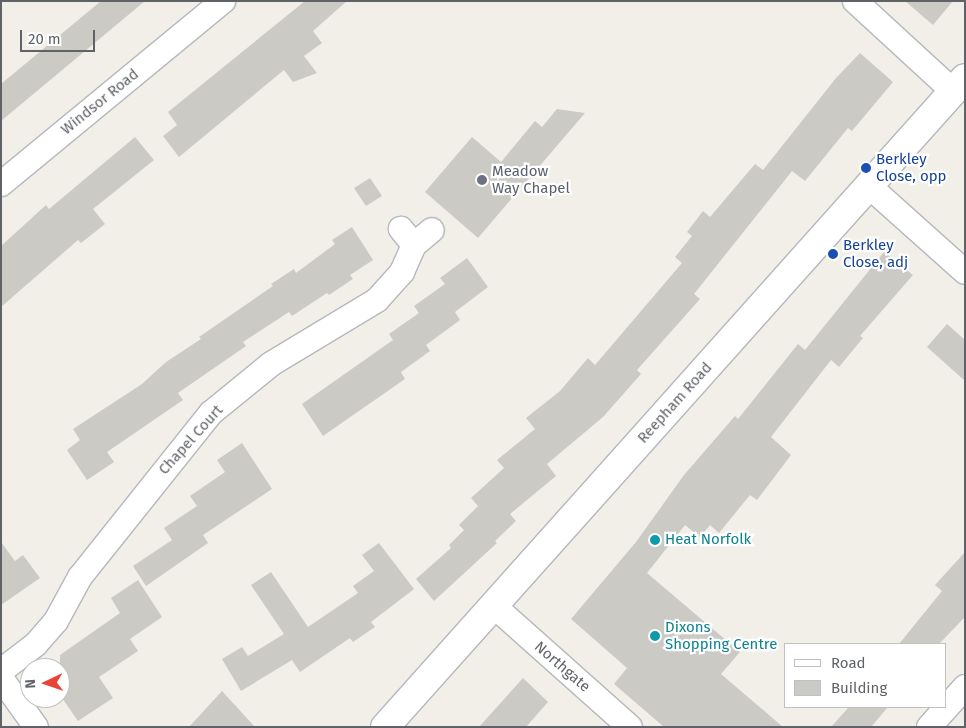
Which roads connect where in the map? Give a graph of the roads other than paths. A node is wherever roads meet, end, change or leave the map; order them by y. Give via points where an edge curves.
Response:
1 (223, 1) edge
2 (856, 1) edge
3 (959, 85) edge
4 (1, 184) edge
5 (870, 187) junction
6 (416, 235) dead end
7 (965, 272) edge
8 (494, 606) junction
9 (1, 671) edge
10 (1, 678) edge
11 (965, 686) edge
12 (946, 708) edge
13 (946, 708) edge
14 (36, 727) edge
15 (385, 727) edge
16 (630, 727) edge
17 (929, 727) edge

1 - 4 street, Windsor Road
2 - 3 street
3 - 5 street, Reepham Road
5 - 7 street
5 - 8 street, Reepham Road
6 - 9 street, Chapel Court via 402,272 377,300 271,364 211,413 80,577 56,621 36,644
8 - 15 street, Reepham Road
8 - 16 street, Northgate
10 - 14 street
11 - 13 street
12 - 17 street

